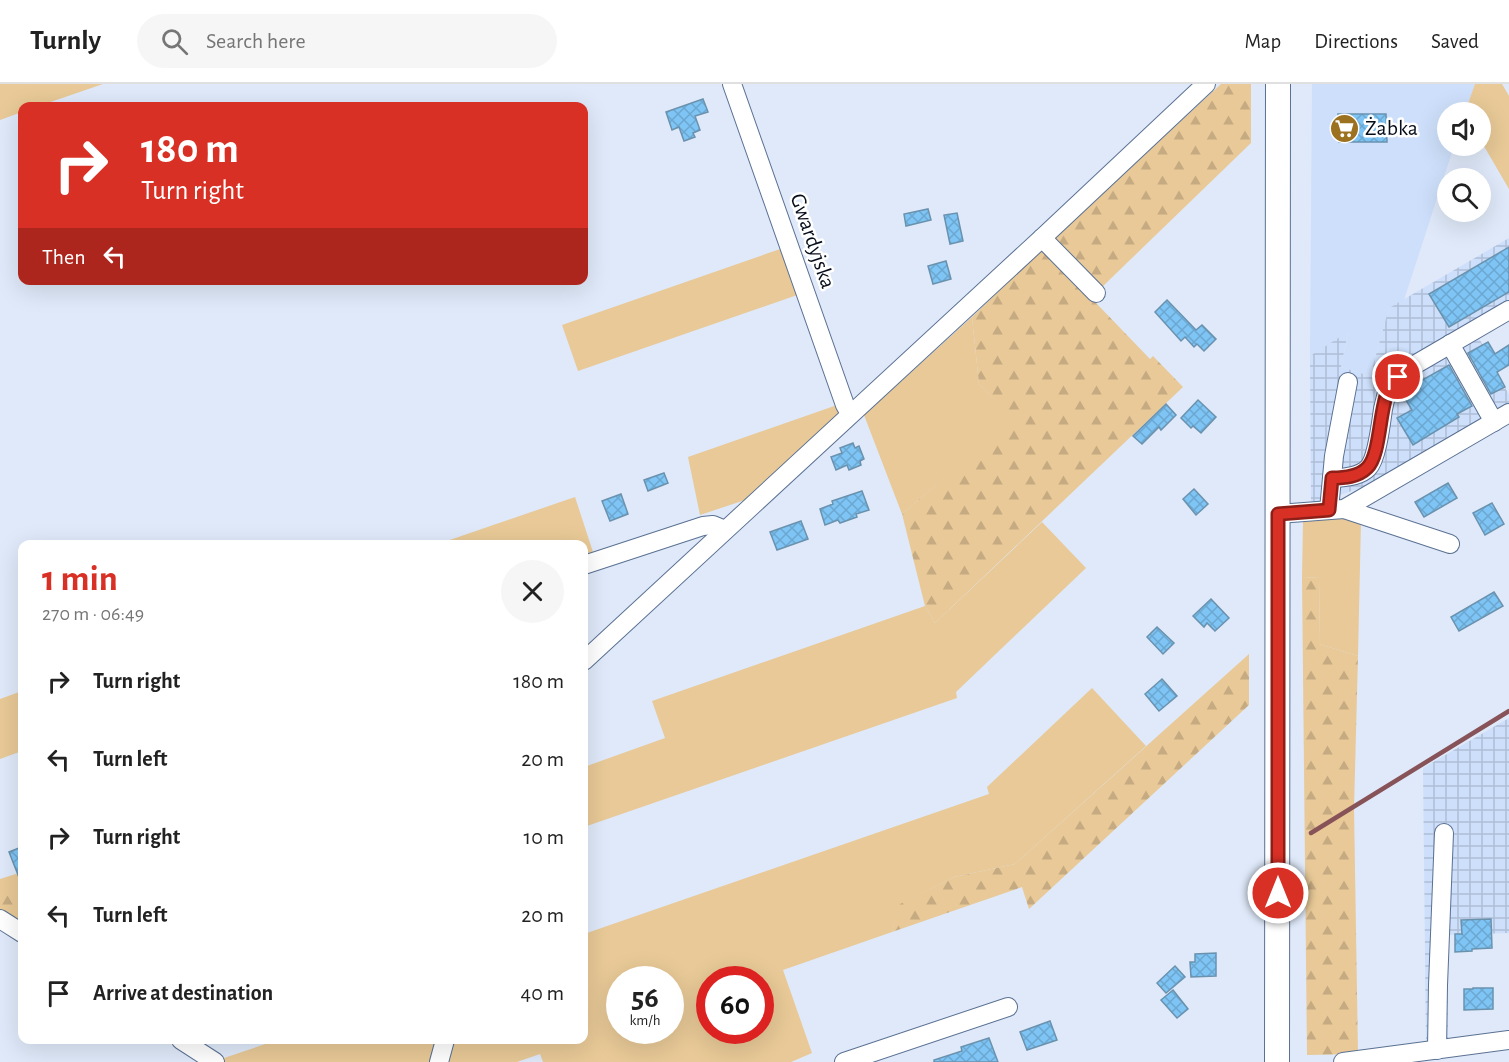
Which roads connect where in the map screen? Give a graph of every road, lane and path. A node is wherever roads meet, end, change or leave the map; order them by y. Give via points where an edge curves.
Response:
1 (732, 84) edge
2 (1206, 84) edge
3 (1278, 84) edge
4 (1042, 238) junction
5 (1096, 293) dead end
6 (1509, 310) edge
7 (1450, 344) junction
8 (1348, 382) dead end
9 (850, 414) junction
10 (1501, 417) edge
11 (1332, 478) junction
12 (1336, 509) junction
13 (1278, 514) junction
14 (725, 530) junction
15 (1450, 544) dead end
16 (588, 564) edge
17 (588, 657) edge
18 (1444, 833) dead end
19 (0, 919) edge
20 (18, 930) edge
21 (1008, 1007) dead end
22 (1509, 1040) edge
23 (187, 1044) edge
24 (444, 1044) edge
25 (1437, 1050) junction
26 (215, 1062) edge
27 (439, 1062) edge
28 (844, 1062) edge
29 (1277, 1062) edge
30 (1343, 1062) edge

1 - 9 street, Gwardyjska
2 - 4 street
3 - 13 main road
4 - 5 street
4 - 9 street
6 - 7 street
7 - 10 street
7 - 11 street via 1411,367 1390,386 1368,467 1352,476
8 - 11 street
9 - 14 street
10 - 12 street
11 - 12 street
12 - 13 street
12 - 15 street
13 - 29 main road
14 - 16 street via 703,526
14 - 17 street
18 - 25 street
19 - 20 street
21 - 28 street
22 - 25 street
23 - 26 street
24 - 27 street
25 - 30 street

